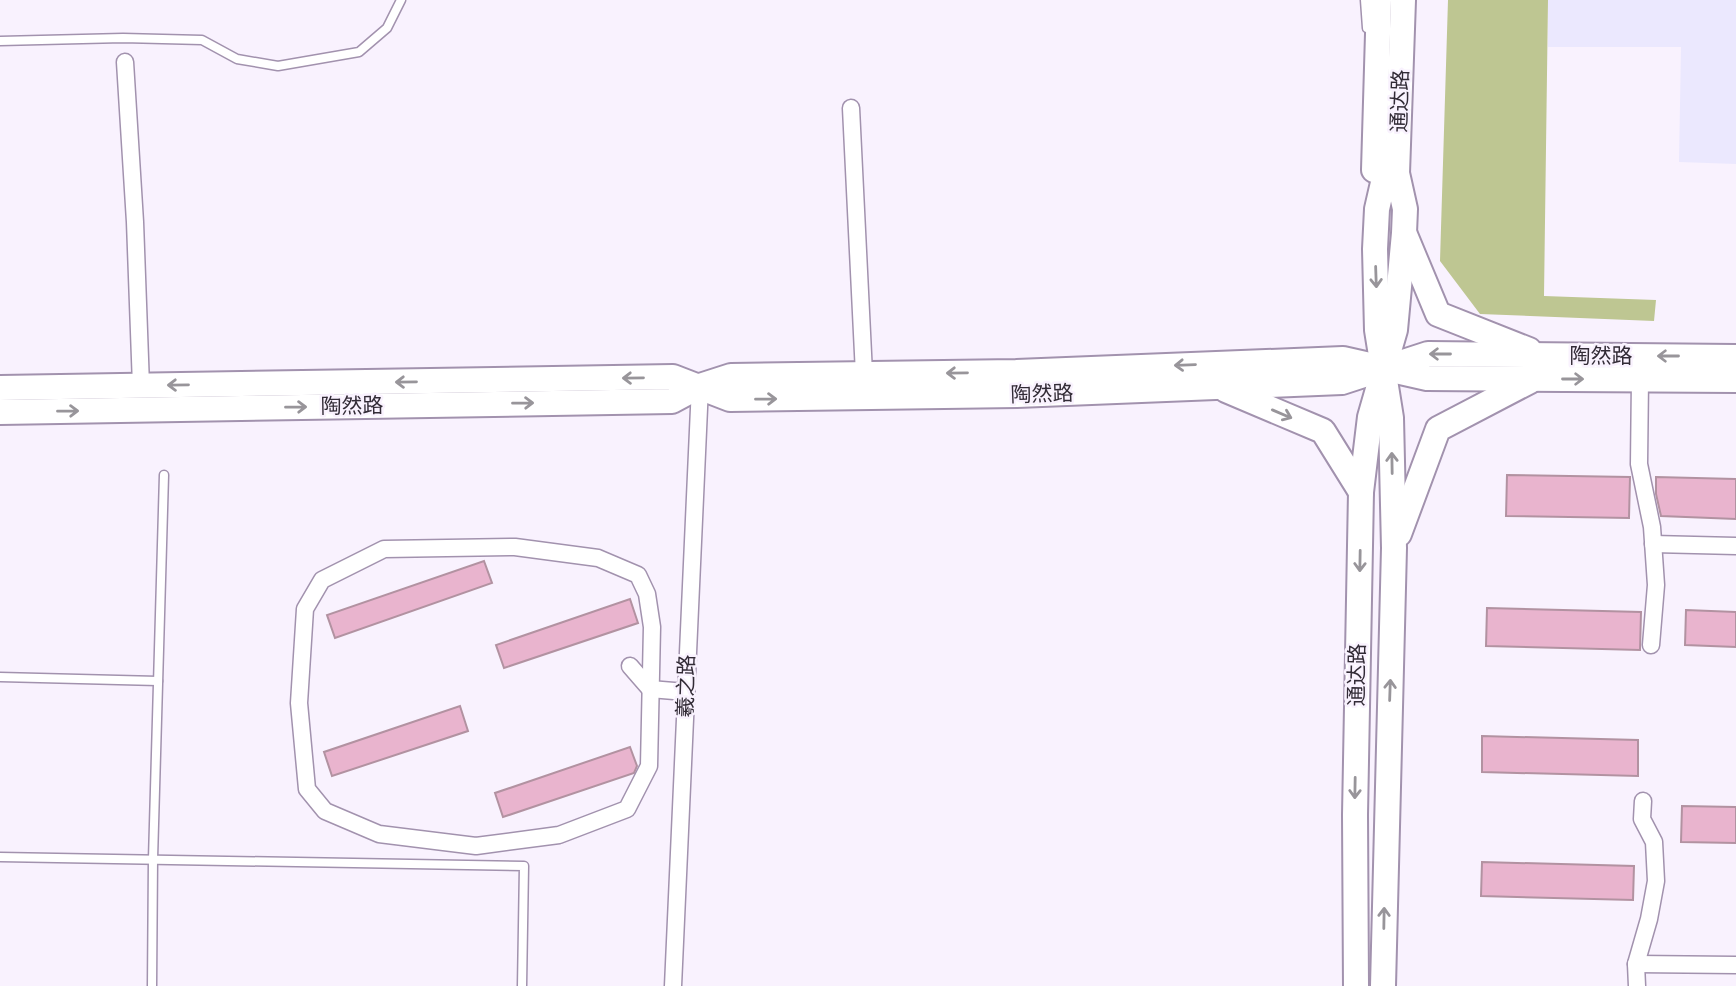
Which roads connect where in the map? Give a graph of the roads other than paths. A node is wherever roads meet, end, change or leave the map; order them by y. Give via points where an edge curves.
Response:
1 (401, 0) edge
2 (1365, 0) edge
3 (1379, 0) edge
4 (1389, 0) edge
5 (1403, 0) edge
6 (1416, 0) edge
7 (1367, 38) dead end
8 (0, 41) edge
9 (1368, 52) dead end
10 (125, 62) dead end
11 (851, 108) dead end
12 (1374, 170) junction
13 (1377, 209) junction
14 (1404, 221) junction
15 (1543, 355) junction
16 (1736, 357) edge
17 (1383, 367) junction
18 (864, 374) junction
19 (1534, 379) junction
20 (1640, 379) junction
21 (1736, 380) edge
22 (141, 386) junction
23 (700, 386) junction
24 (1219, 387) junction
25 (0, 388) edge
26 (0, 412) edge
27 (164, 475) dead end
28 (1361, 492) junction
29 (1653, 544) junction
30 (1736, 546) edge
31 (1394, 548) junction
32 (1651, 645) dead end
33 (630, 666) dead end
34 (0, 677) edge
35 (158, 681) junction
36 (650, 689) junction
37 (685, 692) junction
38 (1643, 801) dead end
39 (0, 856) edge
40 (153, 859) junction
41 (1636, 964) junction
42 (1736, 965) edge
43 (152, 986) edge
44 (522, 986) edge
45 (673, 986) edge
46 (1356, 986) edge
47 (1383, 986) edge
48 (1637, 986) edge

1 - 8 lane via 387,28 359,52 278,66 237,59 202,40
2 - 7 lane
3 - 12 main road
4 - 13 main road, 通达路 via 1385,174
5 - 14 main road, 通达路 via 1397,173
6 - 14 main road via 1412,171
9 - 12 lane
10 - 22 street
11 - 18 street
12 - 13 main road
13 -> 17 main road, 通达路 via 1377,330
14 - 15 main road via 1438,314
14 - 17 main road, 通达路 via 1395,330
16 -> 15 main road, 陶然路
15 -> 17 main road, 陶然路 via 1428,354
17 -> 18 main road, 陶然路 via 1343,359
17 - 19 main road, 陶然路 via 1427,378
17 - 24 main road, 陶然路 via 1342,382
17 - 28 main road, 通达路 via 1370,417
31 -> 17 main road, 通达路 via 1391,418
18 - 23 main road, 陶然路 via 731,376
19 -> 20 main road, 陶然路
19 - 31 main road via 1438,429
20 - 21 main road, 陶然路
20 - 29 street via 1639,464
23 -> 22 main road, 陶然路 via 673,377
22 - 25 main road, 陶然路
23 -> 24 main road, 陶然路 via 730,399
26 -> 23 main road, 陶然路 via 672,401
23 - 37 street, 羲之路
24 -> 28 main road via 1323,431
27 - 35 lane
28 -> 46 main road, 通达路
29 - 30 street
29 - 32 street via 1656,585
47 -> 31 main road, 通达路
33 - 36 street
34 - 35 lane
35 - 40 lane
36 - 36 street via 652,627 647,594 638,575 598,558 515,547 384,549 322,580 305,608 299,703 307,789 325,811 379,834 476,846 559,835 627,809 649,766
36 - 37 street
37 - 45 street, 羲之路
38 - 41 street via 1642,819 1654,842 1656,881
39 - 40 lane
40 - 43 lane
40 - 44 lane via 524,866
41 - 42 street
41 - 48 street

